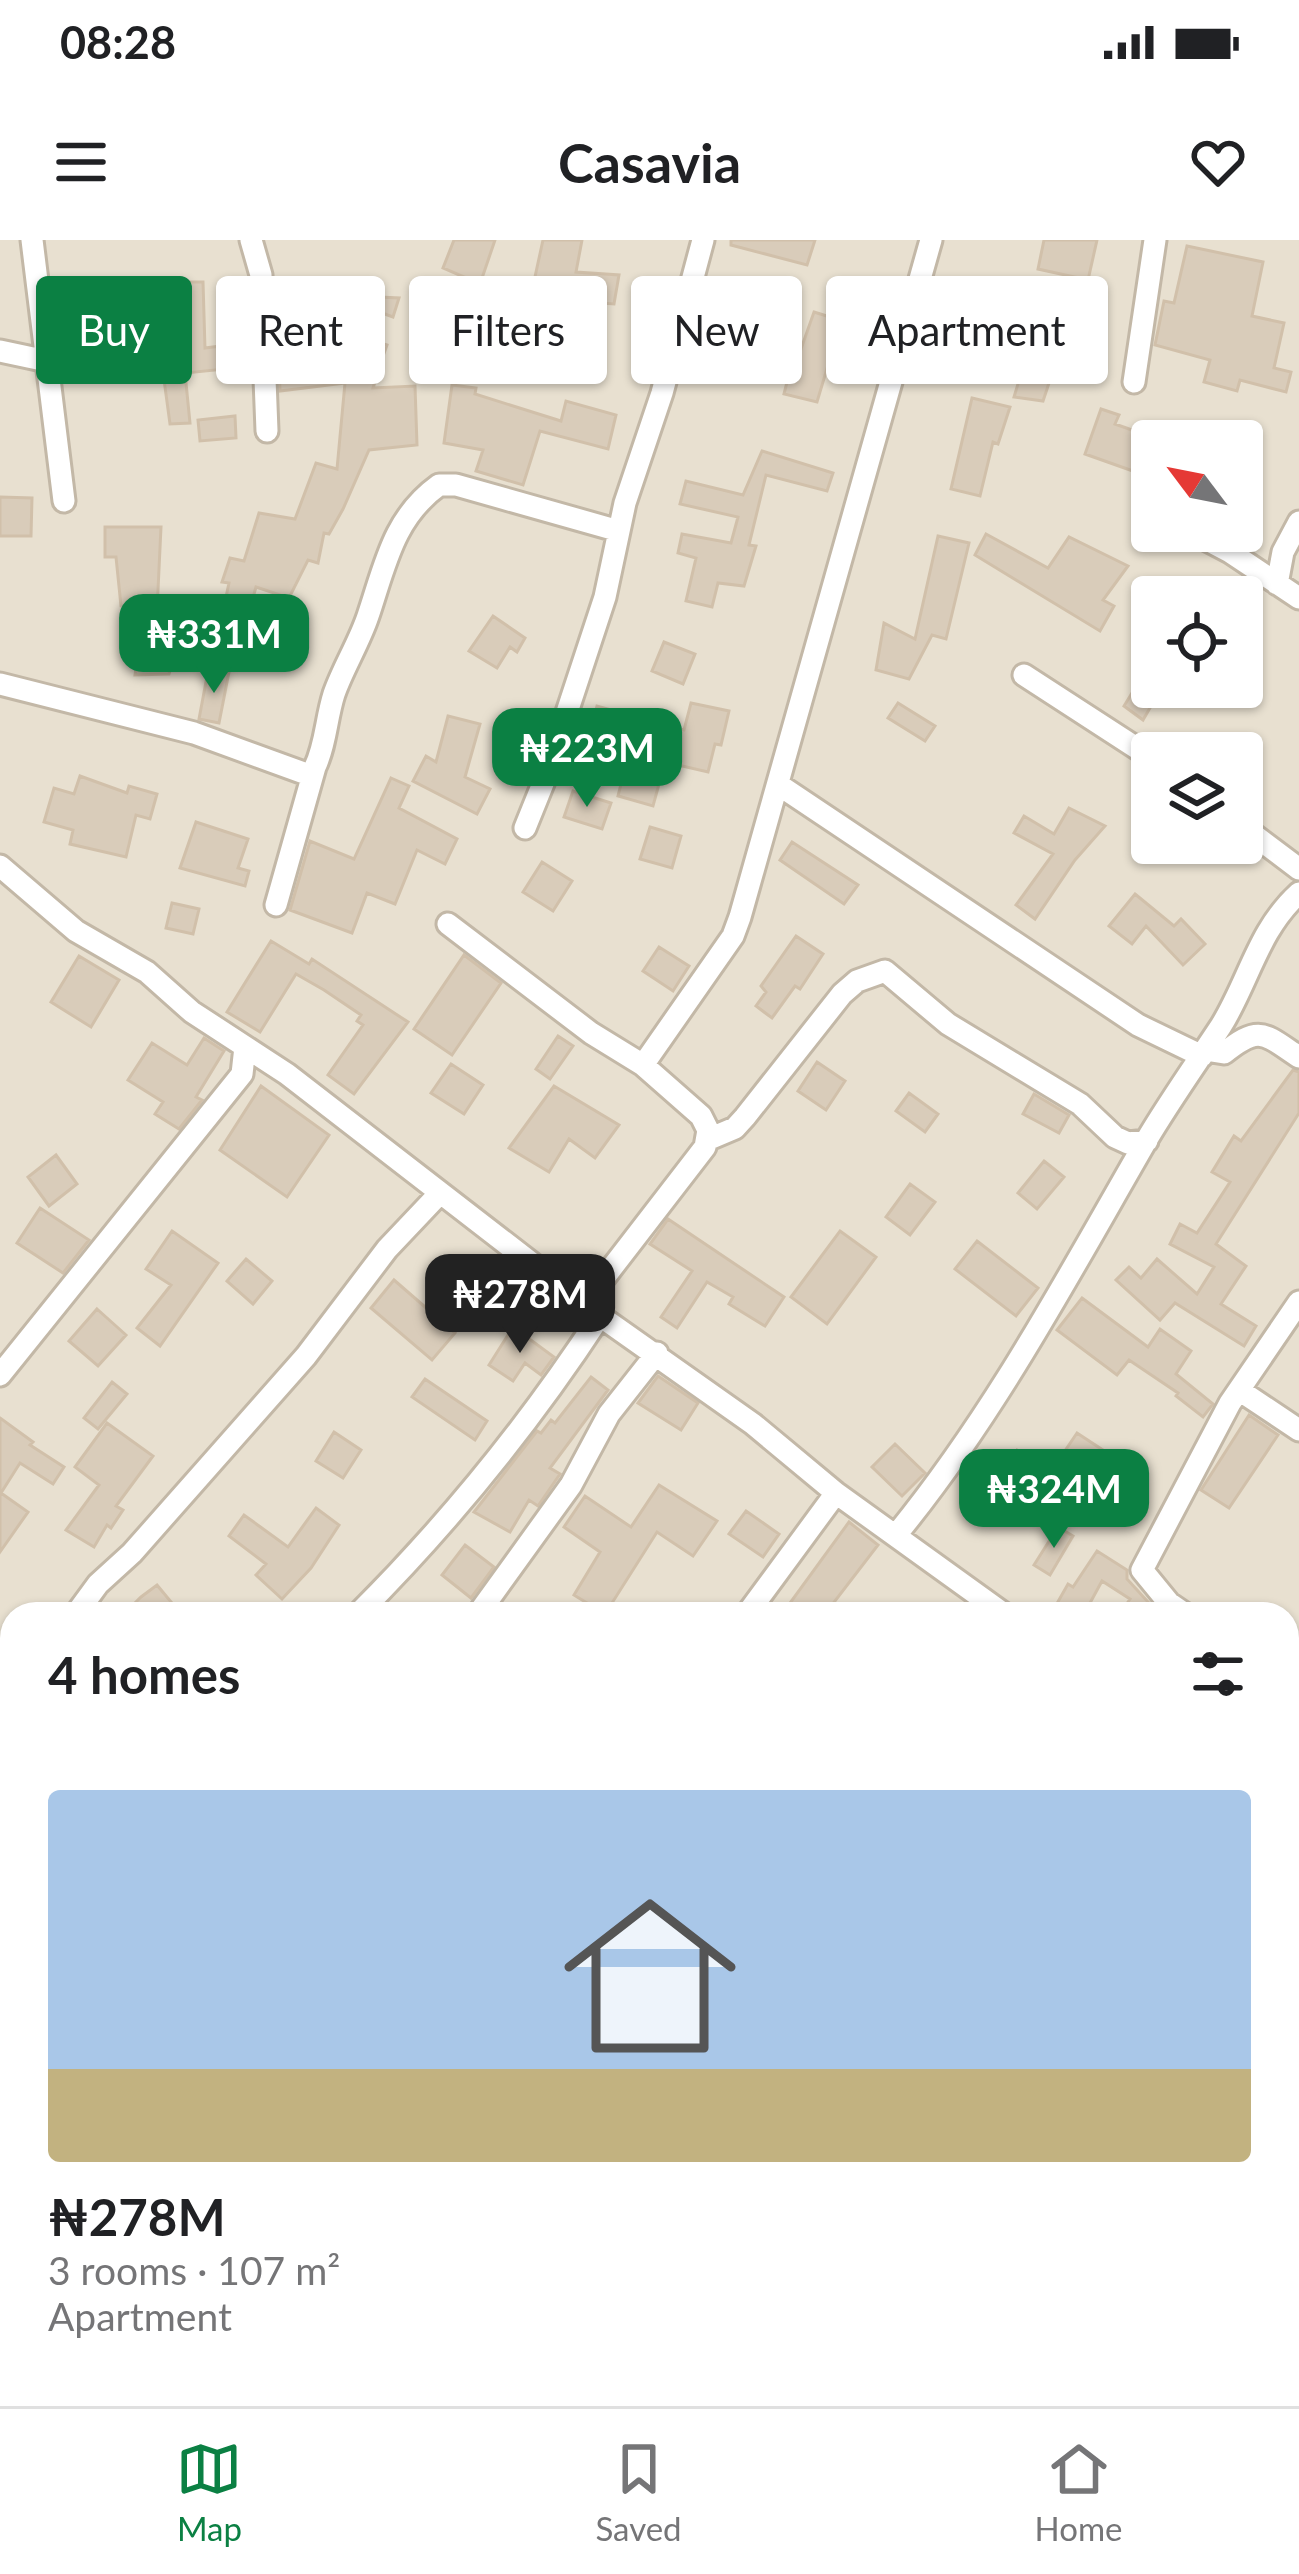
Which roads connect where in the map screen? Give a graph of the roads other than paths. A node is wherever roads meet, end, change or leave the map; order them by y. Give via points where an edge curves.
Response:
1 (32, 240) edge
2 (251, 240) edge
3 (703, 240) edge
4 (931, 240) edge
5 (1155, 240) edge
6 (36, 276) edge
7 (0, 351) edge
8 (36, 359) edge
9 (1134, 382) dead end
10 (50, 384) edge
11 (267, 431) dead end
12 (64, 501) dead end
13 (1299, 522) edge
14 (619, 531) junction
15 (1228, 552) edge
16 (1282, 552) junction
17 (1249, 564) junction
18 (1277, 584) junction
19 (1299, 598) edge
20 (1024, 675) dead end
21 (0, 683) edge
22 (1131, 744) edge
23 (312, 776) junction
24 (779, 785) junction
25 (524, 828) dead end
26 (1263, 842) edge
27 (0, 866) edge
28 (1299, 869) edge
29 (1299, 893) edge
30 (276, 905) dead end
31 (448, 924) dead end
32 (245, 1047) junction
33 (1203, 1053) junction
34 (1299, 1057) edge
35 (269, 1063) junction
36 (643, 1065) junction
37 (242, 1073) junction
38 (709, 1138) junction
39 (1147, 1141) junction
40 (440, 1192) junction
41 (1299, 1302) edge
42 (590, 1303) junction
43 (657, 1353) junction
44 (0, 1375) edge
45 (1239, 1390) junction
46 (1299, 1430) edge
47 (836, 1493) junction
48 (896, 1535) junction
49 (85, 1602) edge
50 (369, 1602) edge
51 (487, 1602) edge
52 (756, 1602) edge
53 (988, 1602) edge
54 (1168, 1602) edge

1 - 6 street
2 - 11 street via 260,275
3 - 14 street
4 - 24 street
5 - 9 street
7 - 8 street
10 - 12 street
13 - 16 street
14 - 23 street via 439,485 385,554
14 - 25 street via 605,597
15 - 17 street
16 - 17 street
16 - 18 street
17 - 18 street
18 - 19 street
20 - 22 street
21 - 23 street via 194,733
23 - 30 street
24 - 33 street via 1138,1025
24 - 36 street via 734,936
26 - 28 street
27 - 32 street via 76,931 147,972
29 - 33 street via 1268,929
31 - 36 street
32 - 35 street
32 - 37 street
33 - 34 street via 1224,1053 1247,1034 1265,1034
33 - 39 street
35 - 37 street
35 - 40 street
36 - 38 street via 701,1116
37 - 44 street
38 - 39 street via 735,1128 842,994 885,971 948,1024 1080,1104 1115,1137
38 - 42 street
39 - 48 street via 1033,1341
40 - 42 street
40 - 49 street via 292,1372
41 - 45 street
42 - 43 street
42 - 50 street via 553,1387
43 - 47 street
43 - 51 street
45 - 46 street
45 - 54 street via 1142,1570
47 - 48 street
47 - 52 street
48 - 53 street

